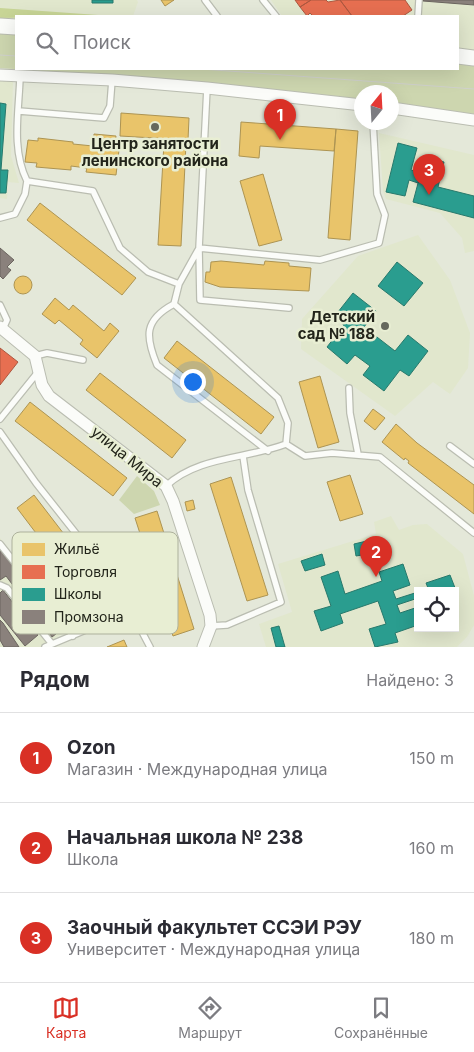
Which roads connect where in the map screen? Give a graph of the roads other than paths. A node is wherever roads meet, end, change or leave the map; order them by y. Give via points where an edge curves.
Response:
1 (205, 0) edge
2 (264, 0) edge
3 (419, 0) edge
4 (216, 15) edge
5 (275, 15) edge
6 (418, 15) edge
7 (0, 26) edge
8 (15, 27) edge
9 (459, 56) edge
10 (474, 58) edge
11 (0, 75) edge
12 (20, 77) junction
13 (112, 80) junction
14 (207, 88) junction
15 (354, 103) edge
16 (399, 109) edge
17 (19, 111) junction
18 (474, 120) edge
19 (373, 130) edge
20 (27, 181) junction
21 (0, 218) edge
22 (199, 248) junction
23 (179, 284) junction
24 (174, 304) junction
25 (0, 305) edge
26 (289, 308) dead end
27 (2, 328) edge
28 (35, 356) junction
29 (83, 360) dead end
30 (39, 371) junction
31 (349, 388) dead end
32 (0, 420) edge
33 (0, 432) edge
34 (286, 444) junction
35 (450, 446) dead end
36 (268, 451) junction
37 (358, 454) junction
38 (243, 456) junction
39 (474, 464) edge
40 (166, 486) junction
41 (75, 532) edge
42 (474, 533) edge
43 (0, 544) edge
44 (12, 559) edge
45 (0, 585) edge
46 (12, 594) edge
47 (211, 626) junction
48 (44, 634) edge
49 (78, 634) edge
50 (144, 634) edge
51 (73, 636) joint
52 (52, 644) junction
53 (63, 644) edge
54 (45, 647) edge
55 (150, 647) edge
56 (203, 647) edge

1 - 4 lane
2 - 5 lane
3 - 6 lane
7 - 8 street
9 - 10 street
11 - 12 street
12 - 13 street
12 - 17 lane
13 - 14 street
13 - 17 lane via 110,106 104,118
14 - 15 street
14 - 22 lane
16 - 18 street
17 - 20 lane via 17,152
19 - 22 lane via 377,194 386,215 379,243 320,260
20 - 21 lane via 25,194 15,214
20 - 23 lane via 93,191 120,248 148,272
22 - 23 lane
22 - 26 lane via 200,300
23 - 24 lane
24 - 34 lane via 278,398 288,423
24 - 36 lane via 158,312 148,330 150,348 157,365
25 - 27 lane via 7,320
27 - 28 street
28 - 29 lane via 47,353
28 - 30 street, улица Мира
30 - 32 lane
30 - 40 street, улица Мира via 42,385 50,396
31 - 37 lane
33 - 41 lane
34 - 36 lane
34 - 37 lane via 305,456
35 - 39 lane
36 - 38 lane
37 - 42 lane via 380,457
38 - 40 lane via 191,470
38 - 47 lane via 248,490 281,602 227,625
40 - 47 street, улица Мира
43 - 44 lane
45 - 46 lane
47 - 56 street
48 - 52 lane
49 - 51 lane
50 - 55 lane
51 - 53 lane
52 - 53 lane
52 - 54 lane

